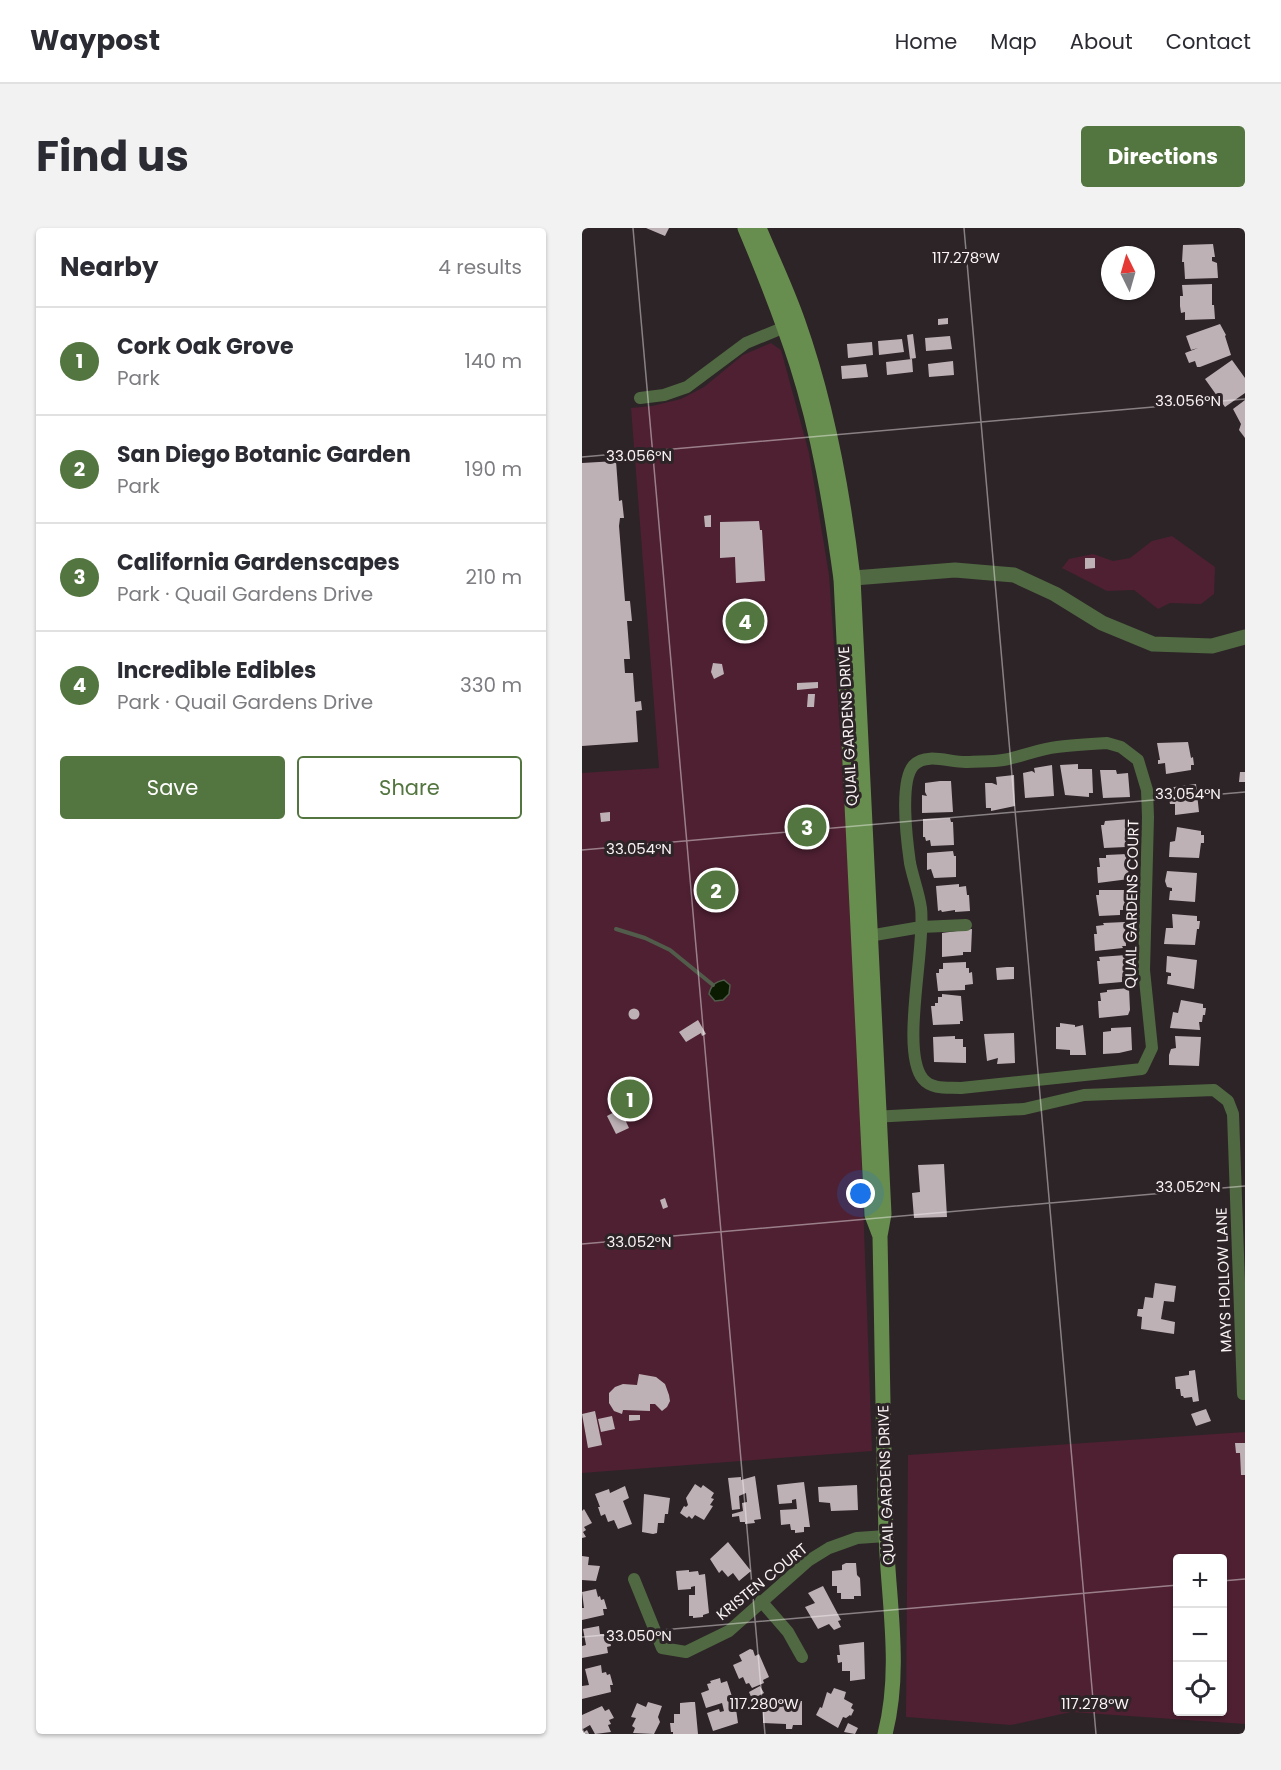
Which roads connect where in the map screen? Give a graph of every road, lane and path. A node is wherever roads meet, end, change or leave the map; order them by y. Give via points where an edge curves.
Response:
1 (745, 228) edge
2 (759, 228) edge
3 (791, 324) junction
4 (640, 398) dead end
5 (847, 578) junction
6 (1245, 637) edge
7 (966, 925) dead end
8 (921, 927) junction
9 (865, 937) junction
10 (873, 1117) junction
11 (1243, 1394) dead end
12 (886, 1536) junction
13 (634, 1579) dead end
14 (761, 1601) junction
15 (802, 1657) dead end
16 (885, 1734) edge

1 - 3 main road, QUAIL GARDENS DRIVE
2 - 3 main road, QUAIL GARDENS DRIVE
3 - 4 street via 746,343 687,387
3 - 5 main road, QUAIL GARDENS DRIVE via 832,449 845,513
5 - 6 street via 955,570 1014,574 1102,623 1153,644 1212,646
5 - 9 main road, QUAIL GARDENS DRIVE
7 - 8 street
8 - 8 street, QUAIL GARDENS COURT via 914,1016 916,1064 923,1080 935,1087 961,1088 1142,1069 1152,1048 1144,970 1147,790 1138,760 1121,747 1107,743 1054,747 1003,760 920,760 912,766 907,777 906,818 910,862 922,908
8 - 9 street
9 - 10 main road, QUAIL GARDENS DRIVE
10 - 11 street, MAYS HOLLOW LANE via 1024,1109 1084,1095 1214,1090 1228,1101 1233,1114
10 - 12 main road, QUAIL GARDENS DRIVE via 884,1214 879,1236
12 - 14 street, KRISTEN COURT via 857,1538 829,1548
12 - 16 main road, QUAIL GARDENS DRIVE via 893,1665
13 - 14 street, KRISTEN COURT via 662,1648 670,1650 686,1652 729,1631
14 - 15 street via 788,1632

